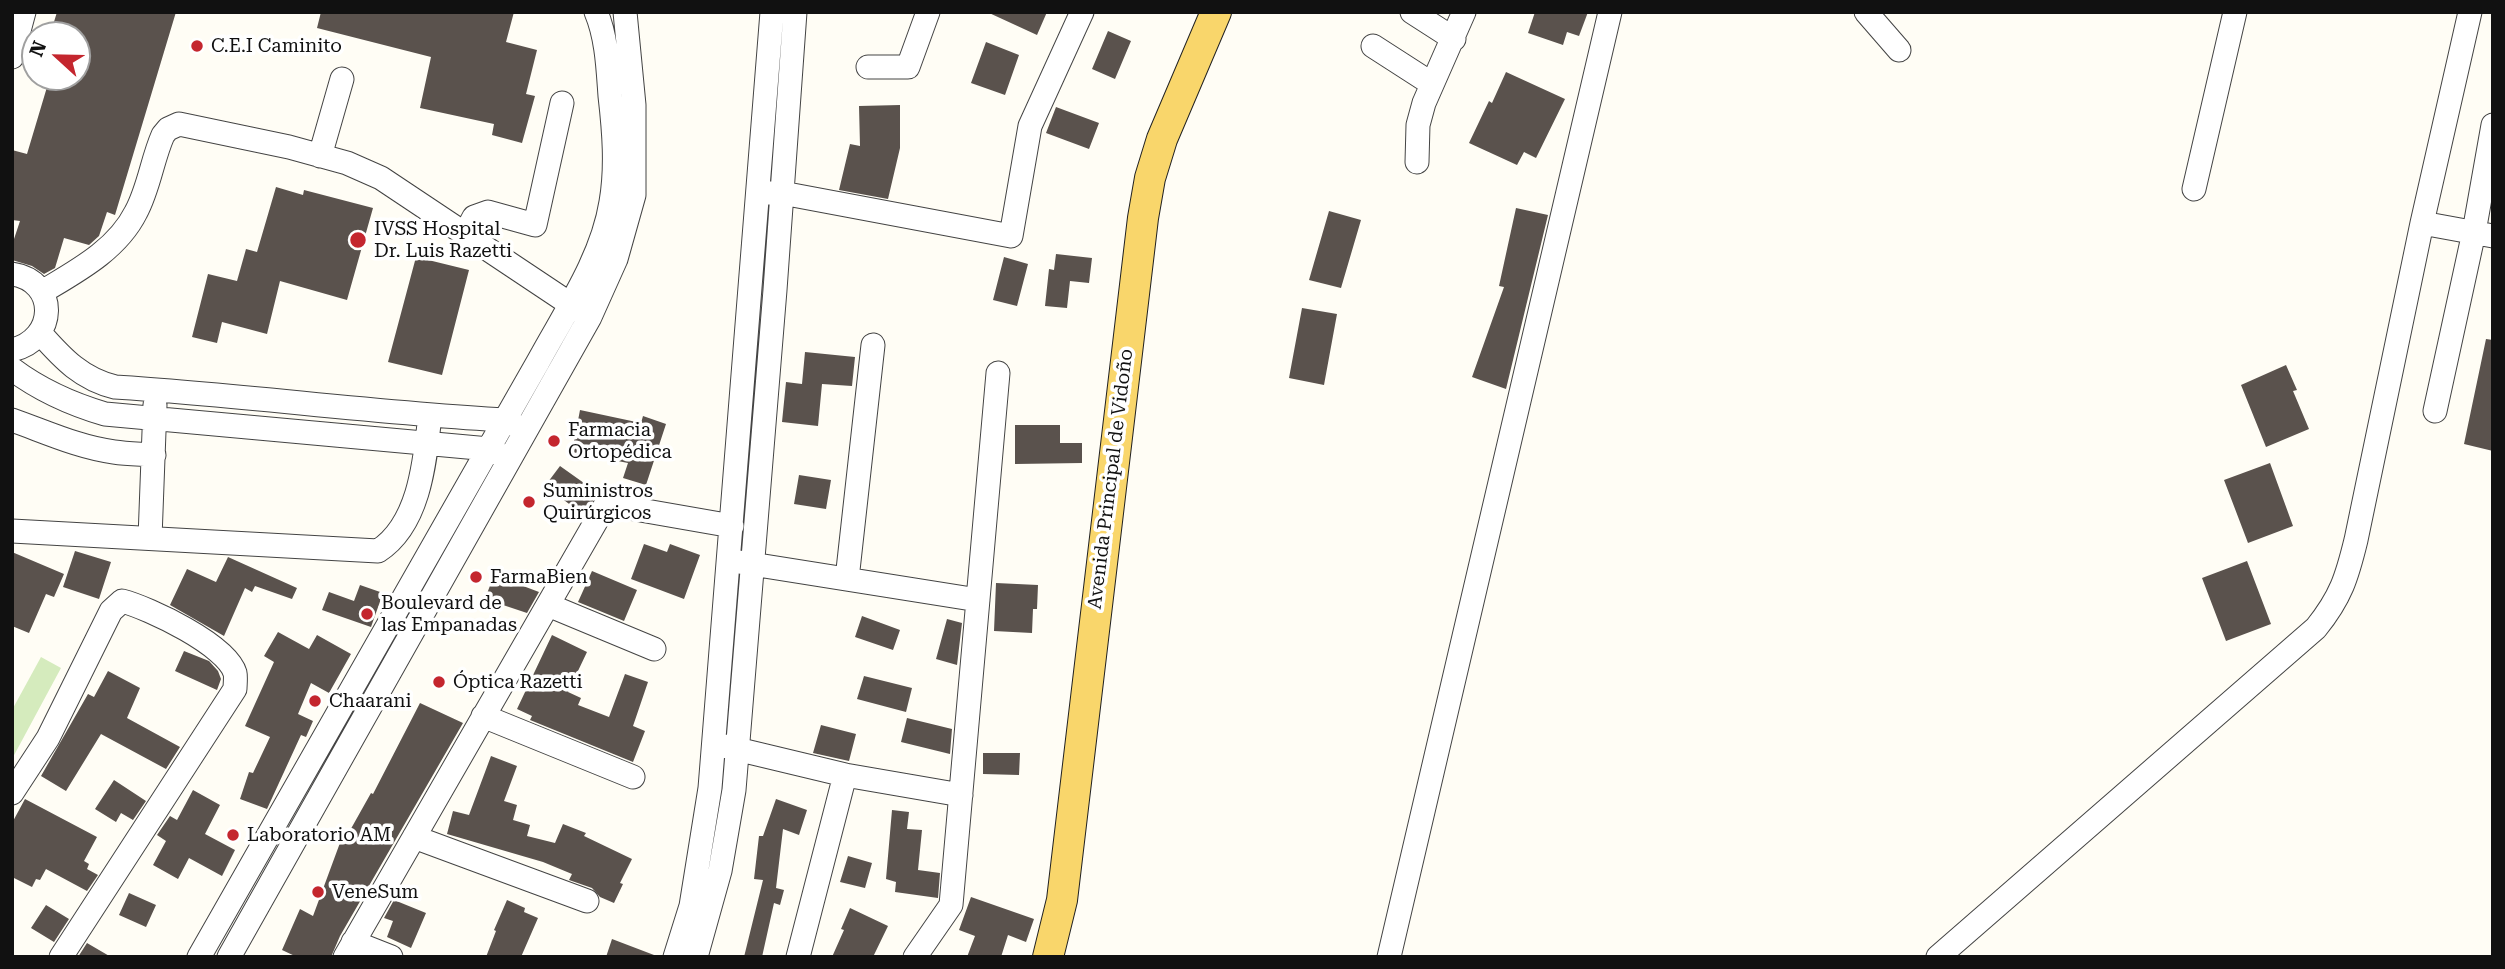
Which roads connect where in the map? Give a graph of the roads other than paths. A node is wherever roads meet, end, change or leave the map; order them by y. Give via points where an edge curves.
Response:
1 (24, 12) edge
2 (596, 12) edge
3 (625, 12) edge
4 (772, 12) edge
5 (795, 12) edge
6 (928, 12) edge
7 (1082, 12) edge
8 (1216, 12) edge
9 (1412, 12) edge
10 (1464, 12) edge
11 (1610, 12) edge
12 (1866, 12) edge
13 (2235, 12) edge
14 (2470, 12) edge
15 (1454, 38) junction
16 (1373, 46) dead end
17 (1899, 50) dead end
18 (12, 57) edge
19 (868, 66) dead end
20 (342, 79) dead end
21 (1432, 84) junction
22 (562, 103) dead end
23 (2493, 125) edge
24 (320, 156) junction
25 (1417, 162) dead end
26 (2194, 189) dead end
27 (758, 193) junction
28 (782, 193) junction
29 (2422, 223) junction
30 (465, 234) junction
31 (2483, 234) edge
32 (12, 274) edge
33 (42, 292) junction
34 (569, 304) junction
35 (590, 317) junction
36 (41, 334) junction
37 (873, 345) dead end
38 (12, 351) edge
39 (12, 369) edge
40 (998, 373) dead end
41 (156, 390) junction
42 (2435, 411) dead end
43 (430, 415) junction
44 (155, 419) junction
45 (12, 420) edge
46 (505, 420) junction
47 (527, 431) junction
48 (427, 443) junction
49 (489, 449) junction
50 (154, 454) junction
51 (511, 460) junction
52 (732, 526) junction
53 (12, 531) edge
54 (150, 538) junction
55 (729, 561) junction
56 (753, 564) junction
57 (847, 579) junction
58 (978, 600) junction
59 (548, 606) junction
60 (654, 649) dead end
61 (484, 716) junction
62 (714, 743) junction
63 (737, 749) junction
64 (845, 775) junction
65 (632, 777) dead end
66 (12, 793) edge
67 (961, 795) junction
68 (414, 836) junction
69 (587, 901) dead end
70 (349, 949) edge
71 (61, 957) edge
72 (199, 957) edge
73 (229, 957) edge
74 (391, 957) edge
75 (676, 957) edge
76 (696, 957) edge
77 (798, 957) edge
78 (915, 957) edge
79 (1048, 957) edge
80 (1390, 957) edge
81 (1938, 957) edge

1 - 18 street
2 - 34 street via 607,69 615,173 601,236
3 - 35 street via 634,105 634,195 617,259
4 - 27 street
5 - 28 street
6 - 19 street via 908,67
7 - 28 street via 1030,126 1011,236
8 - 79 main road, Avenida Principal de Vidoño via 1150,178 1062,900
9 - 15 street
10 - 15 street
11 - 80 street
12 - 17 street
13 - 26 street
14 - 29 street
15 - 21 street
16 - 21 street
20 - 24 street
21 - 25 street via 1418,125
22 - 30 street via 535,225 488,212 474,217
23 - 31 street
24 - 30 street via 381,178
24 - 33 street via 196,126 173,125 163,135 136,212 124,230 83,268
27 - 28 street
27 - 52 street
28 - 56 street
29 - 31 street
29 - 81 street via 2356,540 2346,580 2332,607 2316,628
30 - 34 street
31 - 42 street
32 - 33 street via 26,278
33 - 36 street via 47,313
34 - 35 street
34 - 46 street
35 - 47 street
36 - 38 street
36 - 41 street via 74,369 94,381
37 - 57 street
39 - 44 street via 78,405 105,414
40 - 58 street
41 - 43 street
41 - 44 street
43 - 46 street
43 - 48 street
44 - 48 street
44 - 50 street
45 - 50 street via 88,447
46 - 47 street
46 - 49 street
47 - 51 street
48 - 49 street
48 - 54 street via 410,511 395,536 378,551
49 - 51 street
49 - 72 street
50 - 54 street
51 - 73 street
52 - 55 street
52 - 59 street via 606,504
53 - 54 street
55 - 56 street
55 - 62 street
56 - 57 street
56 - 63 street
57 - 58 street
58 - 67 street
59 - 60 street
59 - 61 street
61 - 65 street
61 - 68 street
62 - 63 street
62 - 75 street via 705,828
63 - 64 street
63 - 76 street via 720,871
64 - 67 street
64 - 77 street
66 - 71 street via 48,738 111,611 122,601 189,630 226,659 235,672 235,689
67 - 78 street via 951,905
68 - 69 street
68 - 70 street
70 - 74 street

